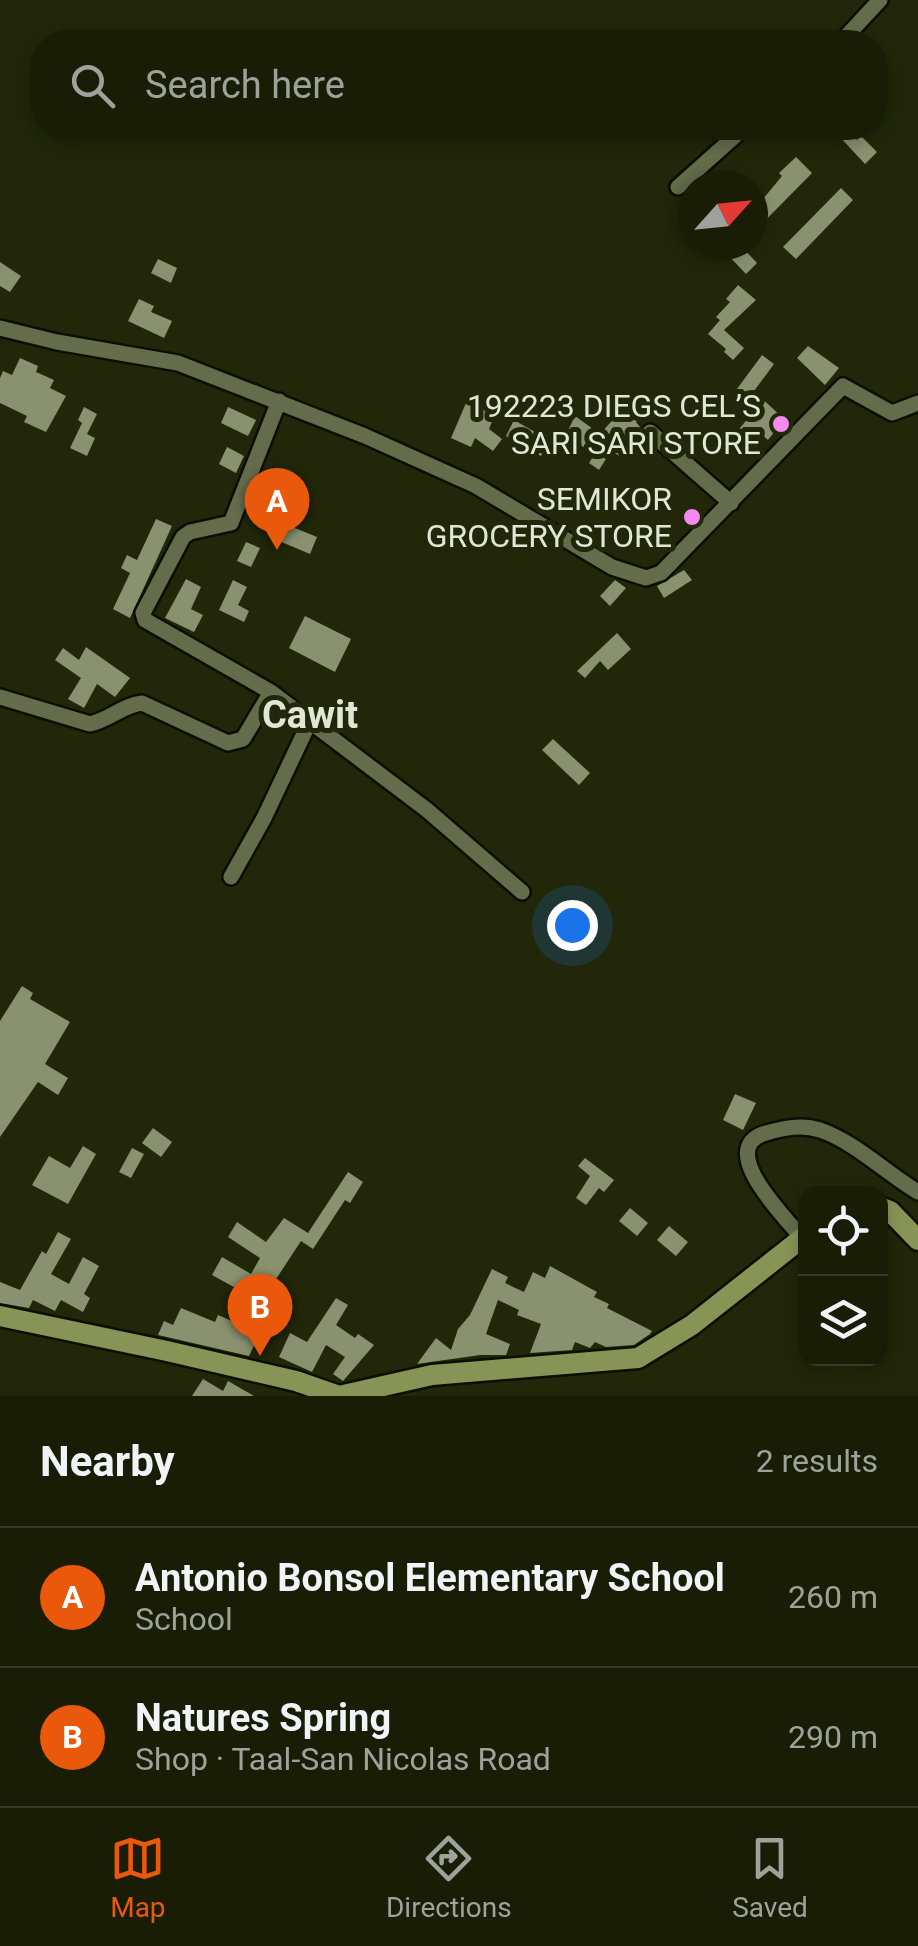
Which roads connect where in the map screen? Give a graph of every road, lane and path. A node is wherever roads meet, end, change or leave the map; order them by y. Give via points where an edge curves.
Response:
1 (880, 0) edge
2 (852, 30) edge
3 (731, 140) edge
4 (698, 170) edge
5 (0, 328) edge
6 (279, 400) junction
7 (918, 403) edge
8 (650, 432) dead end
9 (730, 503) junction
10 (271, 692) junction
11 (0, 697) edge
12 (310, 721) junction
13 (231, 877) dead end
14 (522, 892) dead end
15 (918, 1192) edge
16 (888, 1210) edge
17 (798, 1229) edge
18 (918, 1240) edge
19 (798, 1241) edge
20 (0, 1316) edge
21 (339, 1396) edge

1 - 2 street
3 - 4 street
5 - 6 street via 178,363
6 - 9 street via 476,486 612,566 646,578 661,573
6 - 10 street via 232,522 183,537 143,613 156,629
7 - 9 street via 892,413 843,386
8 - 9 street
10 - 11 street via 243,739 228,743 142,702 90,724
10 - 12 street
12 - 13 street
12 - 14 street
15 - 17 street via 817,1129 791,1126 759,1136 746,1159
16 - 18 main road
19 - 21 main road via 692,1325 638,1358 432,1375
20 - 21 main road

